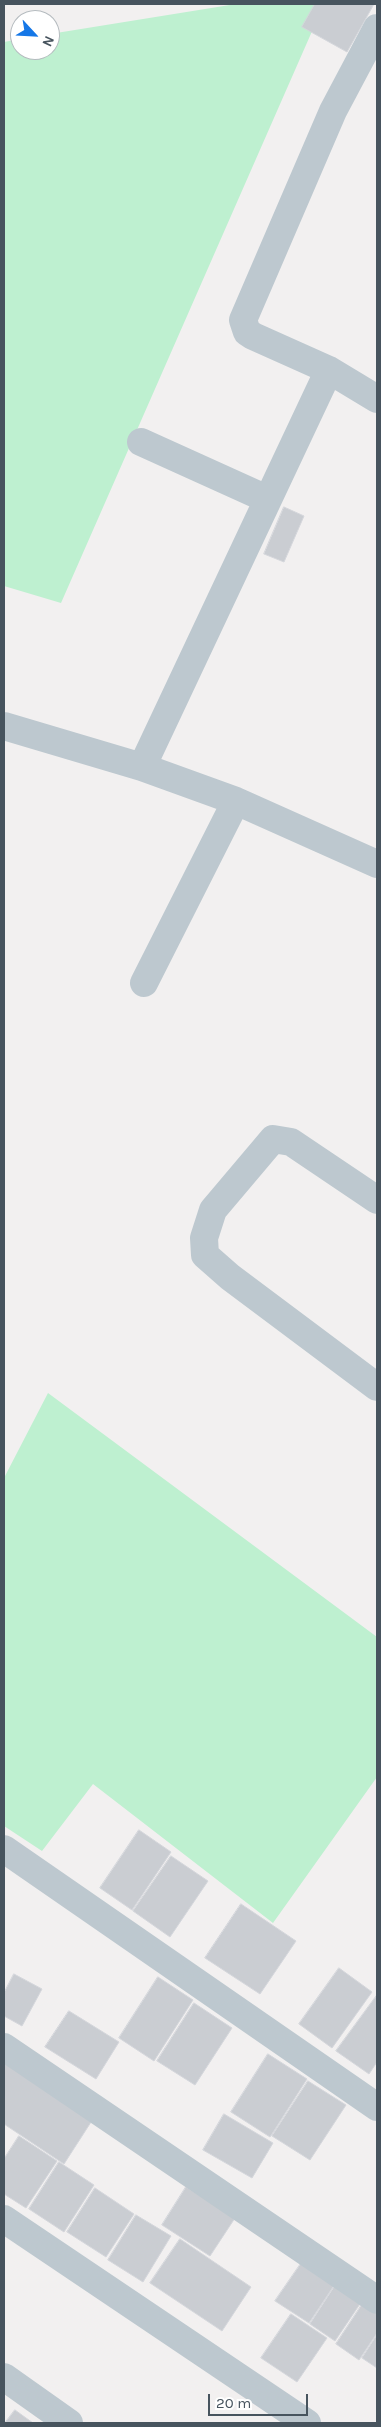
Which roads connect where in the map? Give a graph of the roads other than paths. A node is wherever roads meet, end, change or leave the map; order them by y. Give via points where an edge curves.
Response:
1 (377, 28) edge
2 (329, 370) junction
3 (377, 399) edge
4 (140, 442) dead end
5 (267, 499) junction
6 (4, 726) edge
7 (142, 767) junction
8 (236, 801) junction
9 (377, 864) edge
10 (144, 983) dead end
11 (377, 1200) edge
12 (377, 1387) edge
13 (4, 1849) edge
14 (4, 2047) edge
15 (377, 2107) edge
16 (4, 2219) edge
17 (377, 2300) edge
18 (4, 2377) edge
19 (69, 2423) edge
20 (307, 2423) edge

1 - 2 street via 333,111 242,320 247,332 253,336
2 - 3 street
2 - 5 street
4 - 5 street
5 - 7 street
6 - 7 street
7 - 8 street
8 - 9 street
8 - 10 street
11 - 12 street via 322,1160 291,1142 273,1139 213,1210 204,1238 204,1254
13 - 15 street
14 - 17 street
16 - 20 street
18 - 19 street

